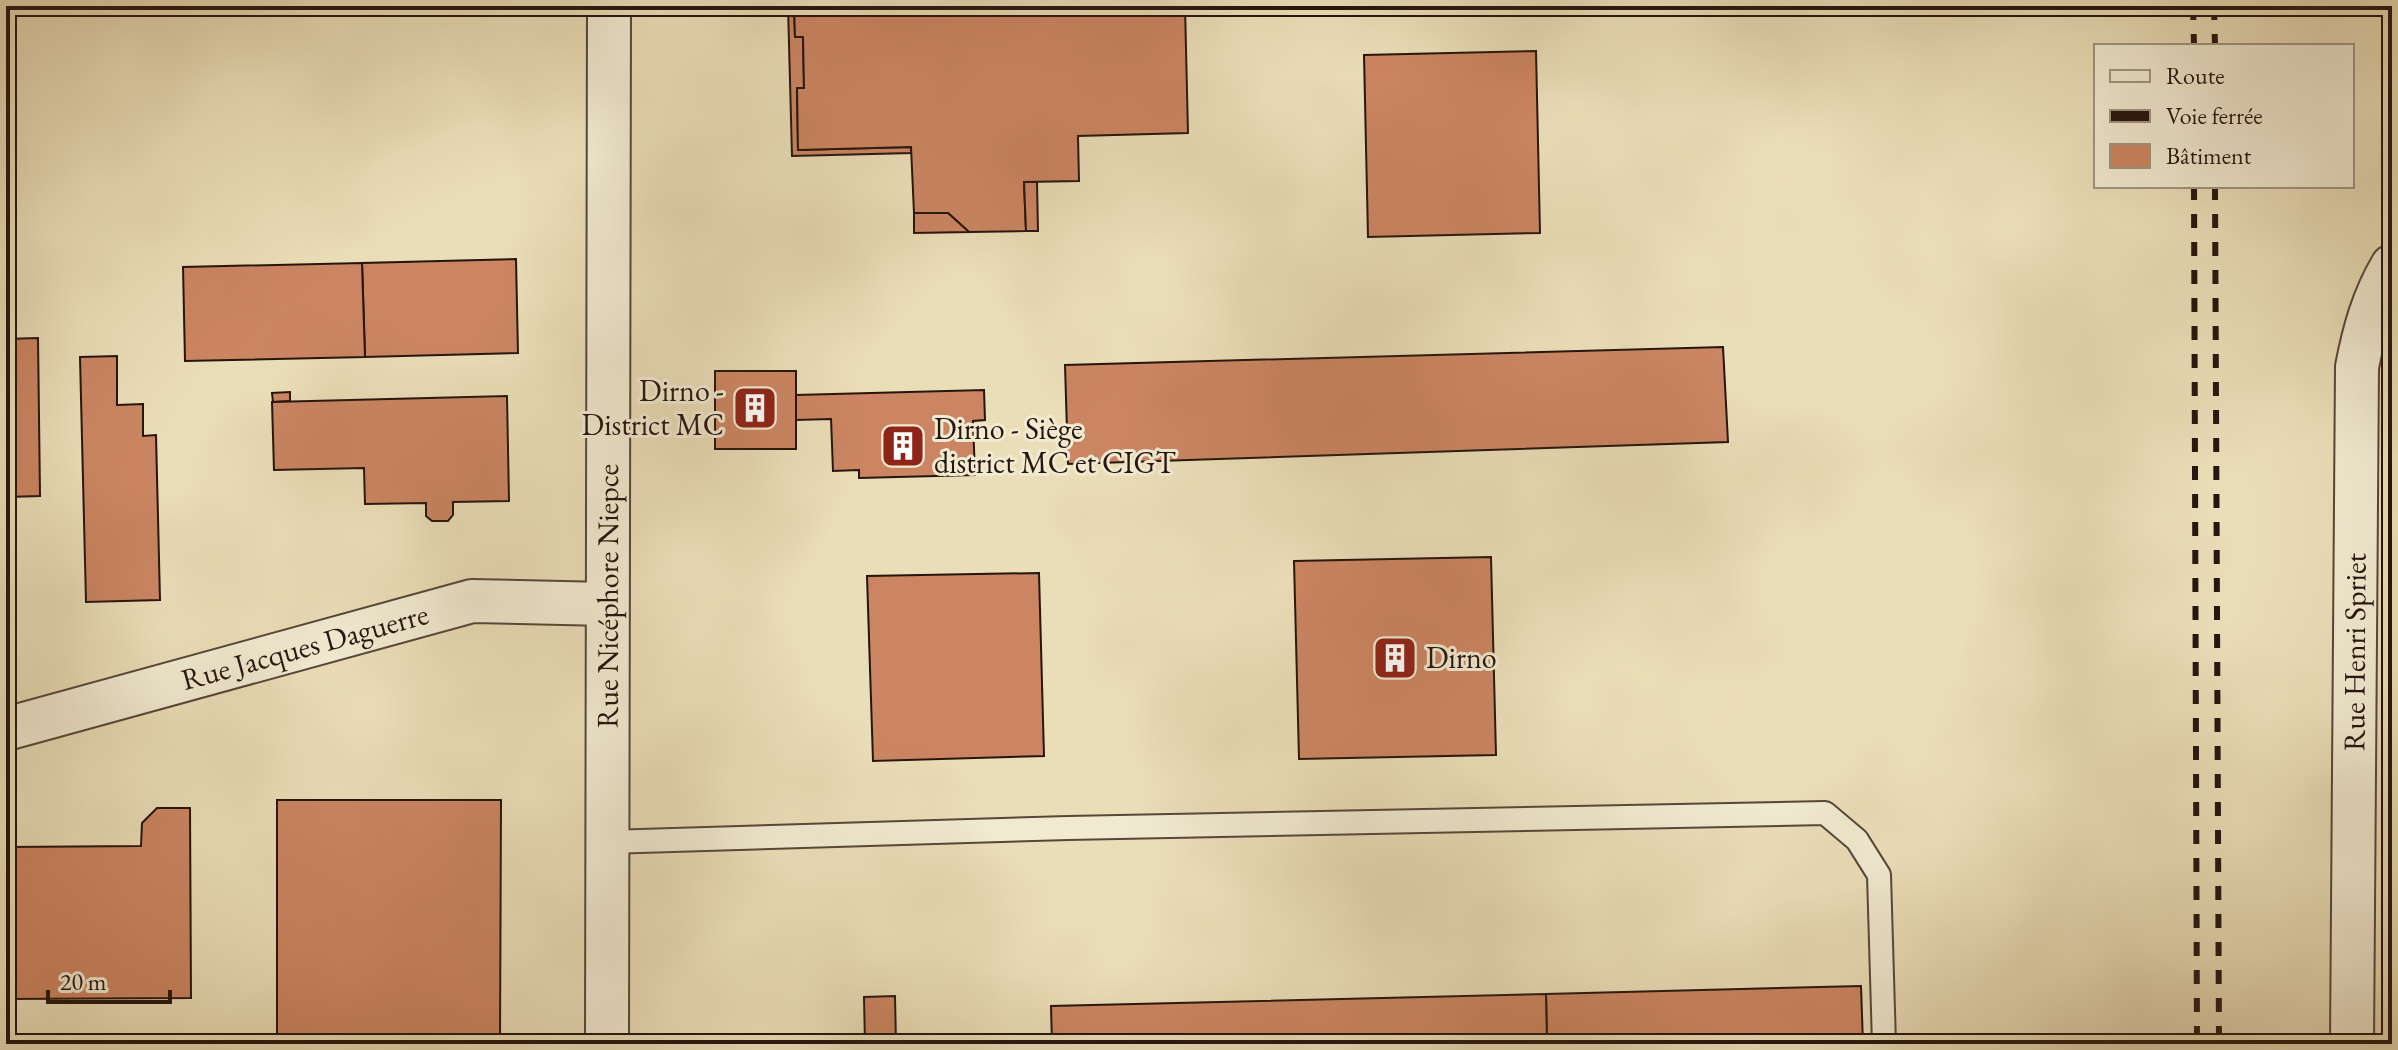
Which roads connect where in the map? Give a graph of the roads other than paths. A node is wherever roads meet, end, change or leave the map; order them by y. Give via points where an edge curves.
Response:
1 (609, 6) edge
2 (2392, 266) edge
3 (607, 604) junction
4 (6, 729) edge
5 (607, 842) junction
6 (607, 1044) edge
7 (1884, 1044) edge
8 (2352, 1044) edge

1 - 3 street, Rue Nicéphore Niepce
2 - 8 street, Rue Henri Spriet via 2365,324 2357,367
3 - 4 street, Rue Jacques Daguerre via 472,601
3 - 5 street, Rue Nicéphore Niepce
5 - 6 street, Rue Nicéphore Niepce
5 - 7 lane via 1825,813 1857,840 1879,875

